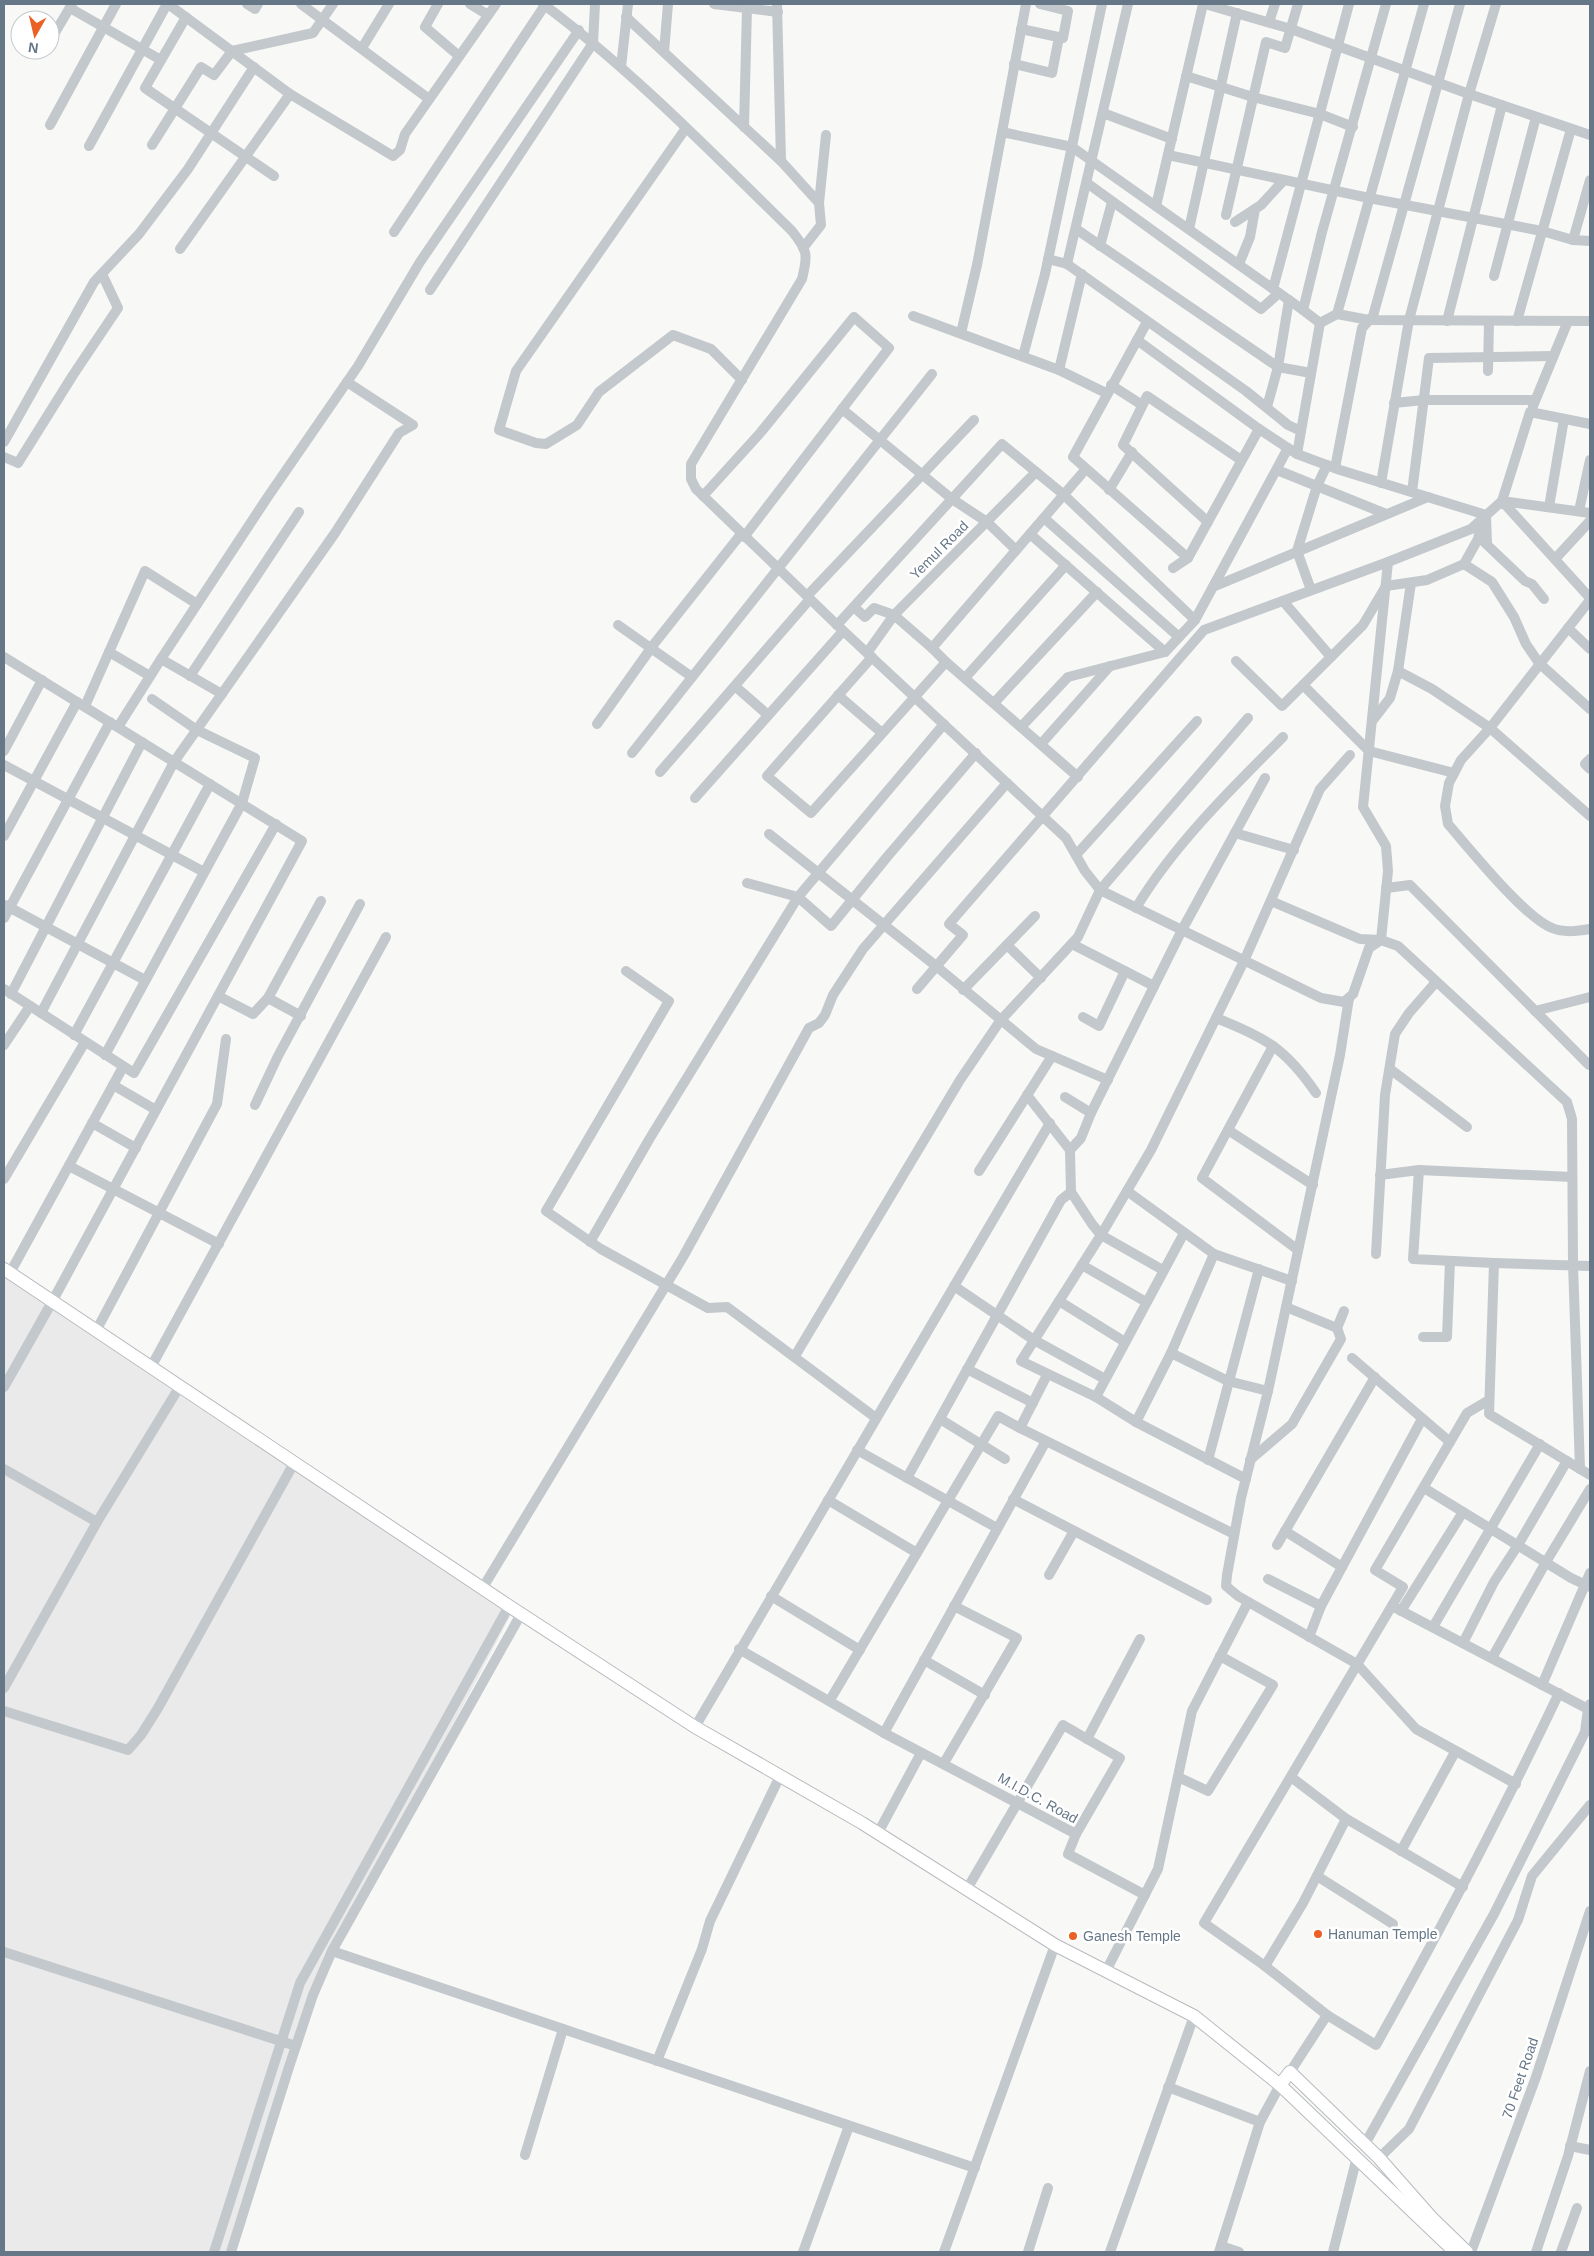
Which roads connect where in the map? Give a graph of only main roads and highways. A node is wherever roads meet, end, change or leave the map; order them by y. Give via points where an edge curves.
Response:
1 (7, 1271) edge
2 (1280, 2085) junction
3 (1455, 2252) edge
4 (1469, 2252) edge

1 - 2 main road via 695,1727 878,1833 1055,1945 1194,2016
2 - 3 main road
2 - 4 main road via 1290,2072

